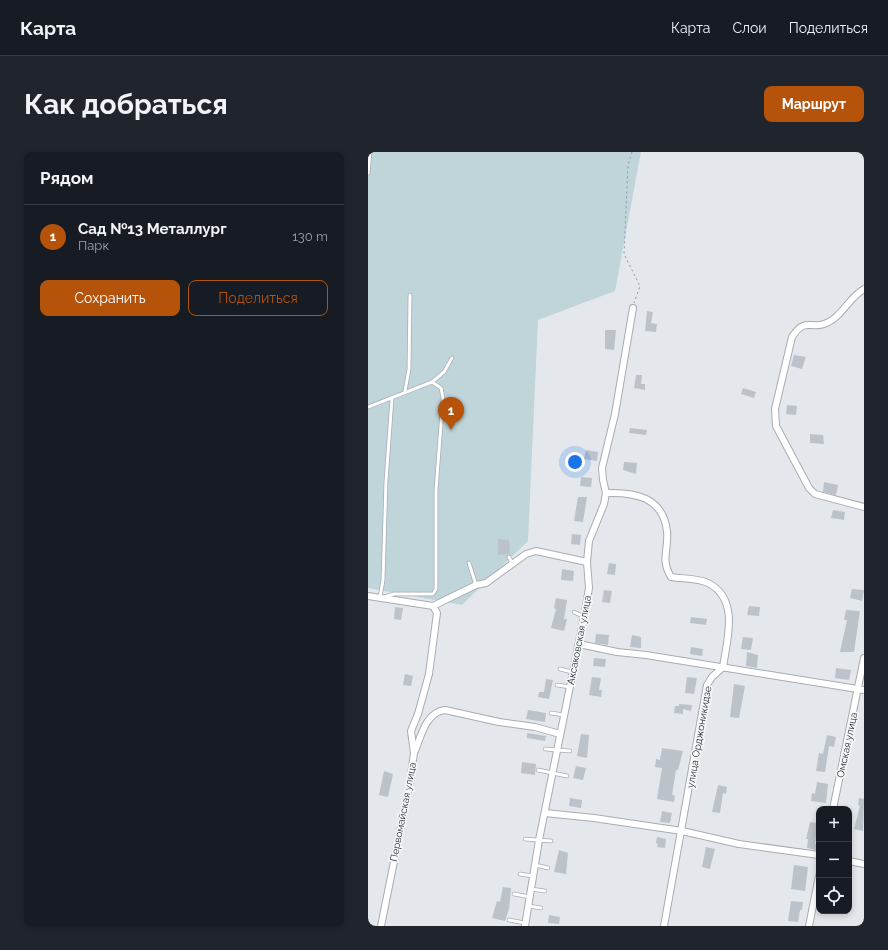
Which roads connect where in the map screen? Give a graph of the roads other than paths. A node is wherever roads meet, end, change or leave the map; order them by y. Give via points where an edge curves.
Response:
1 (370, 152) edge
2 (368, 172) edge
3 (864, 289) edge
4 (410, 295) dead end
5 (633, 308) road end
6 (452, 358) dead end
7 (432, 382) junction
8 (405, 391) junction
9 (392, 398) junction
10 (368, 407) edge
11 (606, 494) junction
12 (864, 507) edge
13 (586, 562) junction
14 (469, 563) dead end
15 (476, 585) junction
16 (368, 596) edge
17 (380, 598) junction
18 (433, 606) junction
19 (574, 612) dead end
20 (584, 617) junction
21 (579, 644) junction
22 (864, 658) edge
23 (723, 668) junction
24 (560, 669) dead end
25 (572, 672) junction
26 (557, 684) dead end
27 (570, 687) junction
28 (861, 689) edge
29 (551, 713) dead end
30 (564, 715) junction
31 (560, 734) junction
32 (545, 749) dead end
33 (557, 750) junction
34 (570, 751) dead end
35 (414, 753) junction
36 (538, 770) dead end
37 (553, 773) junction
38 (567, 776) dead end
39 (834, 806) edge
40 (545, 813) junction
41 (682, 831) junction
42 (525, 839) dead end
43 (539, 840) junction
44 (551, 841) dead end
45 (816, 855) edge
46 (852, 862) edge
47 (864, 864) edge
48 (535, 865) junction
49 (548, 868) dead end
50 (520, 874) dead end
51 (533, 876) junction
52 (819, 878) edge
53 (531, 888) junction
54 (545, 891) dead end
55 (514, 894) dead end
56 (530, 897) junction
57 (528, 906) junction
58 (541, 908) dead end
59 (509, 920) dead end
60 (525, 925) edge
61 (381, 926) edge
62 (664, 926) edge
63 (809, 926) edge

1 - 2 lane
3 - 12 street via 856,294 836,317 823,325 810,324 797,330 792,337 775,409 776,426 809,488 815,494
4 - 8 lane via 409,369
5 - 11 street, Аксаковская улица via 615,414 602,468
6 - 7 lane via 444,372
7 - 8 lane
7 - 17 lane via 441,388 443,398 436,490 436,589 433,594 394,594
8 - 9 lane
9 - 10 lane
9 - 17 lane via 386,481 384,580
11 - 13 street, Аксаковская улица via 589,541
11 - 23 street via 623,493 652,501 660,510 667,531 665,567 672,577 707,582 723,597 730,620
13 - 15 street via 536,551 511,560 486,583
13 - 20 street, Аксаковская улица via 588,588
14 - 15 lane
15 - 18 street
16 - 17 street
17 - 18 street
18 - 35 street, Первомайская улица via 437,613 429,674 411,731
19 - 20 lane
20 - 21 street, Аксаковская улица
21 - 23 street
21 - 25 street, Аксаковская улица
22 - 28 street, Омская улица
23 - 28 street
23 - 41 street, улица Орджоникидзе via 707,685
24 - 25 lane
25 - 27 street, Аксаковская улица
26 - 27 lane
27 - 30 street, Аксаковская улица
28 - 39 street, Омская улица
29 - 30 lane
30 - 31 street, Аксаковская улица
31 - 33 street, Аксаковская улица
31 - 35 street via 445,710 432,715 424,727
32 - 33 lane
33 - 34 lane
33 - 37 street, Аксаковская улица
35 - 61 street, Первомайская улица
36 - 37 lane
37 - 38 lane
37 - 40 street, Аксаковская улица
40 - 41 street
40 - 43 street, Аксаковская улица
41 - 45 street via 739,844
41 - 62 street, улица Орджоникидзе
42 - 43 lane
43 - 44 lane
43 - 48 street, Аксаковская улица
46 - 47 street
48 - 49 lane
48 - 51 street, Аксаковская улица
50 - 51 lane
51 - 53 street, Аксаковская улица
52 - 63 street
53 - 54 lane
53 - 56 street, Аксаковская улица
55 - 56 lane
56 - 57 street, Аксаковская улица
57 - 58 lane
57 - 60 street, Аксаковская улица
59 - 60 lane

